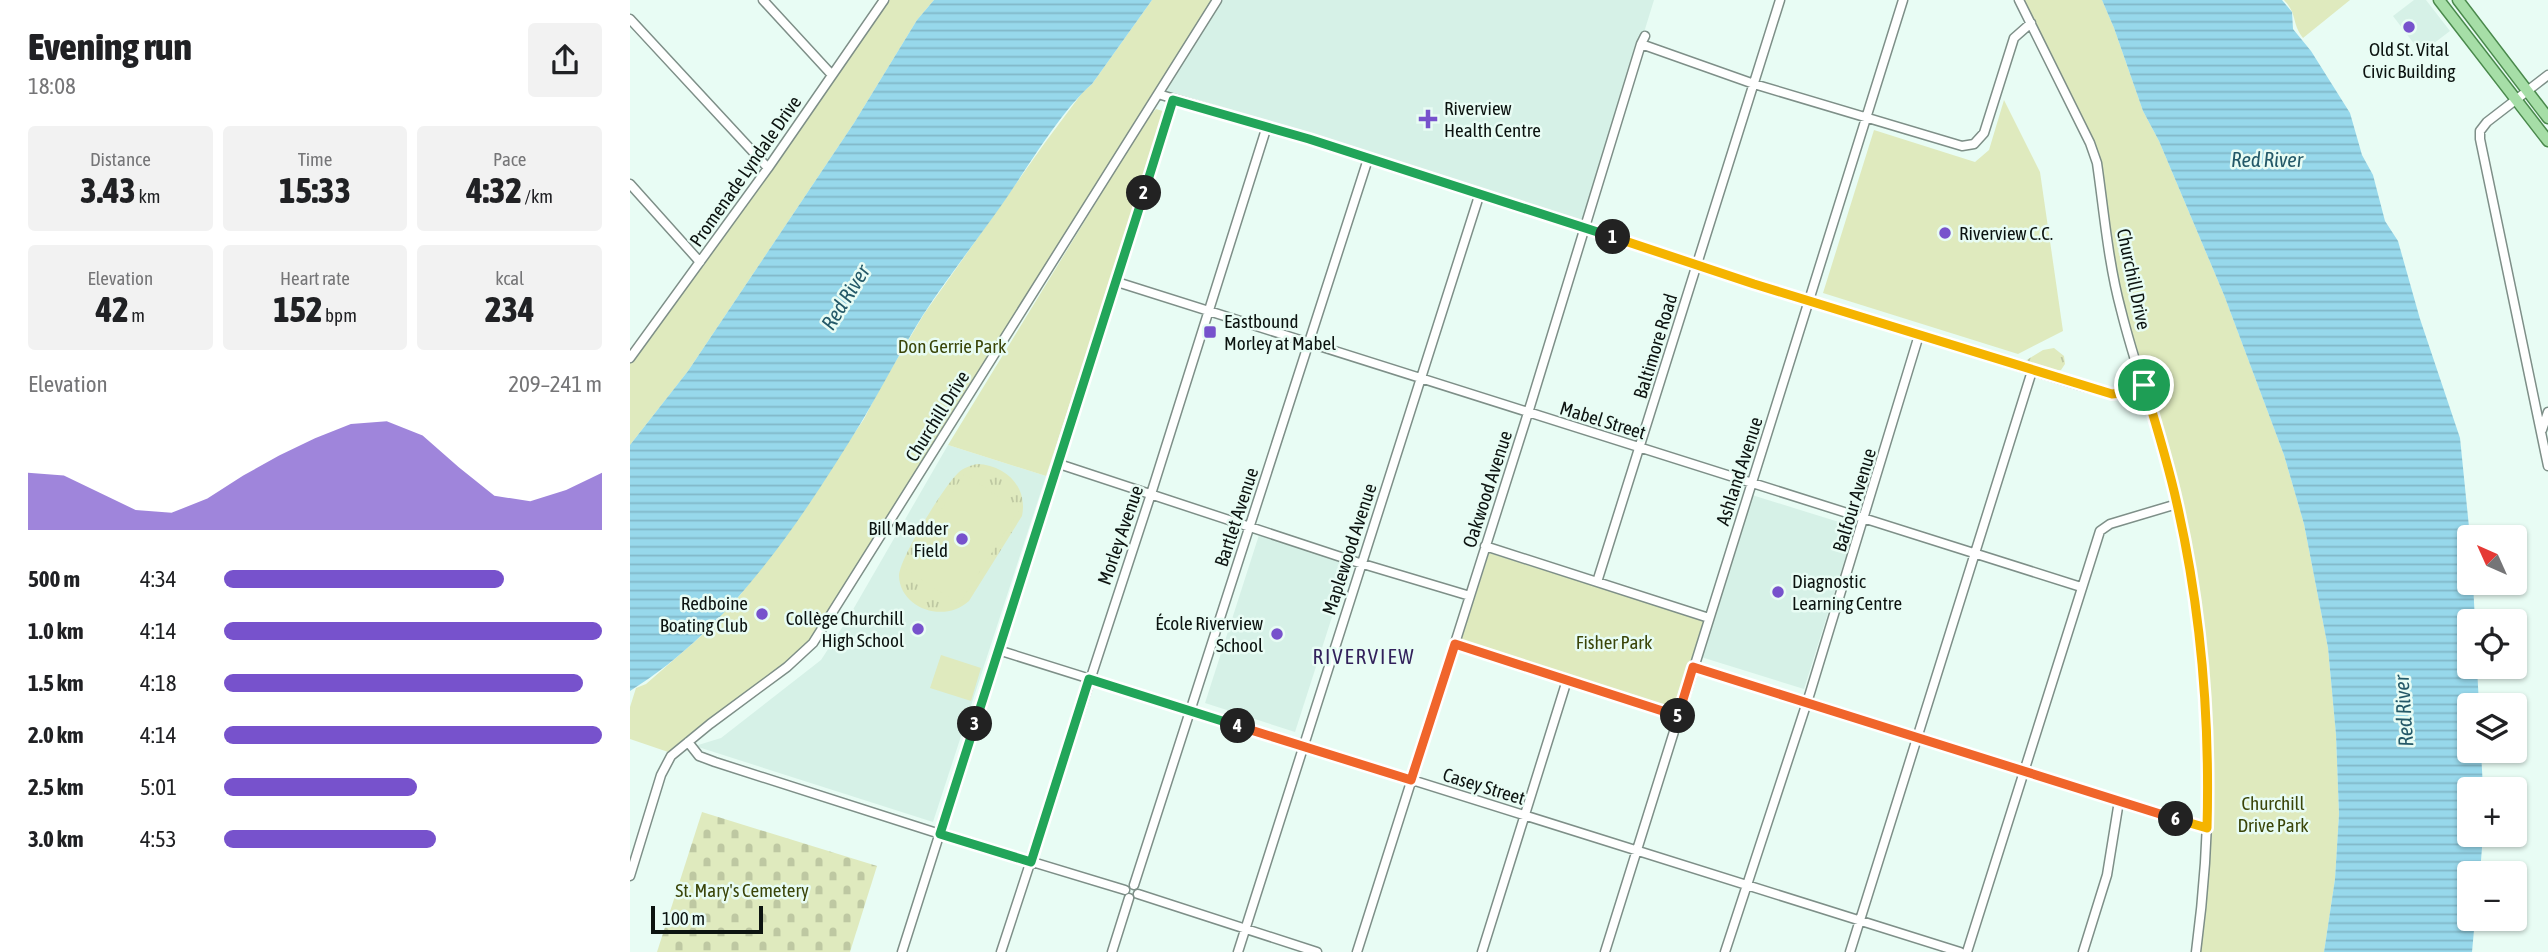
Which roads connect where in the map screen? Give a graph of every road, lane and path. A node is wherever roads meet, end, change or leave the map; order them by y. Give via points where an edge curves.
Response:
1 (763, 0) edge
2 (884, 0) edge
3 (1217, 0) edge
4 (1780, 0) edge
5 (1903, 0) edge
6 (2019, 0) edge
7 (2440, 0) edge
8 (2458, 0) edge
9 (630, 19) edge
10 (2031, 23) junction
11 (832, 75) junction
12 (2548, 75) edge
13 (1754, 84) junction
14 (1158, 94) junction
15 (2522, 95) junction
16 (1173, 100) junction
17 (1867, 117) junction
18 (2548, 118) edge
19 (1267, 127) junction
20 (2548, 141) edge
21 (1368, 159) junction
22 (768, 168) junction
23 (630, 184) edge
24 (1479, 195) junction
25 (1584, 227) junction
26 (700, 262) junction
27 (1696, 265) junction
28 (1117, 282) junction
29 (1809, 300) junction
30 (1209, 312) junction
31 (1919, 335) junction
32 (1309, 343) junction
33 (631, 354) edge
34 (2032, 371) junction
35 (1419, 379) junction
36 (2144, 385) junction
37 (2548, 412) edge
38 (1528, 413) junction
39 (2541, 433) junction
40 (1639, 448) junction
41 (1059, 464) junction
42 (2548, 466) edge
43 (1752, 484) junction
44 (1151, 494) junction
45 (2177, 504) junction
46 (1865, 519) junction
47 (1250, 525) junction
48 (1485, 546) junction
49 (1974, 554) junction
50 (1361, 563) junction
51 (1597, 582) junction
52 (2081, 587) junction
53 (1470, 596) junction
54 (1709, 618) junction
55 (1455, 644) junction
56 (998, 650) junction
57 (1693, 667) junction
58 (1089, 679) junction
59 (1567, 680) junction
60 (1807, 704) junction
61 (1190, 711) junction
62 (1678, 716) junction
63 (1918, 737) junction
64 (688, 742) junction
65 (1302, 747) junction
66 (2024, 770) junction
67 (1411, 780) junction
68 (2119, 801) junction
69 (1526, 815) junction
70 (2207, 828) junction
71 (940, 834) junction
72 (1636, 851) junction
73 (1031, 862) junction
74 (630, 876) edge
75 (1746, 886) junction
76 (1131, 892) junction
77 (1860, 921) junction
78 (1246, 929) junction
79 (902, 952) edge
80 (1001, 952) edge
81 (1112, 952) edge
82 (1238, 952) edge
83 (1317, 952) edge
84 (1357, 952) edge
85 (1482, 952) edge
86 (1605, 952) edge
87 (1725, 952) edge
88 (1850, 952) edge
89 (1960, 952) edge
90 (1967, 952) edge
91 (2083, 952) edge
92 (2196, 952) edge

1 - 11 street
2 - 11 street, Promenade Lyndale Drive
3 - 14 street, Churchill Drive
4 - 13 street, Baltimore Road
5 - 17 street, Ashland Avenue
6 - 10 street, Churchill Drive
7 - 15 main road
8 - 15 main road
9 - 22 street
10 - 17 street via 2014,38 1983,134 1974,144 1962,146
10 - 36 street, Churchill Drive via 2097,163 2117,292
11 - 22 street, Promenade Lyndale Drive
12 - 15 street
13 - 17 street
13 - 25 street, Oakwood Avenue via 1643,40
13 - 27 street, Baltimore Road
14 - 16 street
14 - 64 street, Churchill Drive via 813,643
15 - 18 main road
15 - 20 main road
15 - 39 street via 2487,122 2480,139
16 - 19 street
16 - 28 street
17 - 29 street, Ashland Avenue
19 - 21 street
19 - 30 street, Morley Avenue
21 - 24 street
21 - 32 street, Bartlet Avenue
22 - 26 street, Promenade Lyndale Drive
23 - 26 street
24 - 25 street
24 - 35 street, Maplewood Avenue
25 - 27 street
25 - 38 street, Oakwood Avenue
26 - 33 street, Promenade Lyndale Drive
27 - 29 street
27 - 40 street, Baltimore Road
28 - 30 street, Mabel Street
28 - 41 street
29 - 31 street
29 - 43 street, Ashland Avenue
30 - 32 street, Mabel Street
30 - 44 street, Morley Avenue
31 - 34 street
31 - 46 street, Balfour Avenue
32 - 35 street, Mabel Street
32 - 47 street, Bartlet Avenue
34 - 36 street via 2112,394
34 - 49 street
35 - 38 street, Mabel Street
35 - 50 street, Maplewood Avenue
36 - 45 street, Churchill Drive
37 - 39 street
38 - 40 street, Mabel Street
38 - 48 street, Oakwood Avenue
39 - 42 street
40 - 43 street, Mabel Street
40 - 51 street, Baltimore Road
41 - 44 street
41 - 56 street
43 - 46 street, Mabel Street
43 - 54 street, Ashland Avenue
44 - 47 street
44 - 58 street, Morley Avenue
45 - 52 street via 2105,526
45 - 70 street, Churchill Drive via 2202,660 2208,733
46 - 49 street, Mabel Street
46 - 60 street, Balfour Avenue
47 - 50 street
47 - 61 street, Bartlet Avenue
48 - 51 street
48 - 53 street, Oakwood Avenue
49 - 52 street, Mabel Street
49 - 63 street
50 - 53 street
50 - 65 street, Maplewood Avenue
51 - 54 street
52 - 66 street
53 - 55 street, Oakwood Avenue
54 - 57 street, Ashland Avenue
55 - 59 street
55 - 67 street, Oakwood Avenue
56 - 58 street, Casey Street
56 - 71 street
57 - 60 street
57 - 62 street, Ashland Avenue
58 - 61 street, Casey Street
58 - 73 street, Morley Avenue
59 - 62 street
59 - 69 street
60 - 63 street
60 - 75 street, Balfour Avenue
61 - 65 street, Casey Street
61 - 76 street, Bartlet Avenue
62 - 72 street, Ashland Avenue
63 - 66 street
63 - 77 street
64 - 71 street via 703,758
64 - 74 street, Churchill Drive via 665,766
65 - 67 street, Casey Street
65 - 78 street, Maplewood Avenue
66 - 68 street
66 - 90 street
67 - 69 street, Casey Street
67 - 84 street, Oakwood Avenue
68 - 70 street
68 - 91 street via 2106,875
69 - 72 street, Casey Street
69 - 85 street
70 - 92 street, Churchill Drive
71 - 73 street
71 - 79 street
72 - 75 street, Casey Street
72 - 86 street, Ashland Avenue
73 - 76 street
73 - 80 street, Morley Avenue
75 - 77 street, Casey Street
75 - 87 street, Balfour Avenue
76 - 78 street
76 - 81 street, Bartlet Avenue
77 - 88 street
77 - 89 street, Casey Street
78 - 82 street, Maplewood Avenue
78 - 83 street

